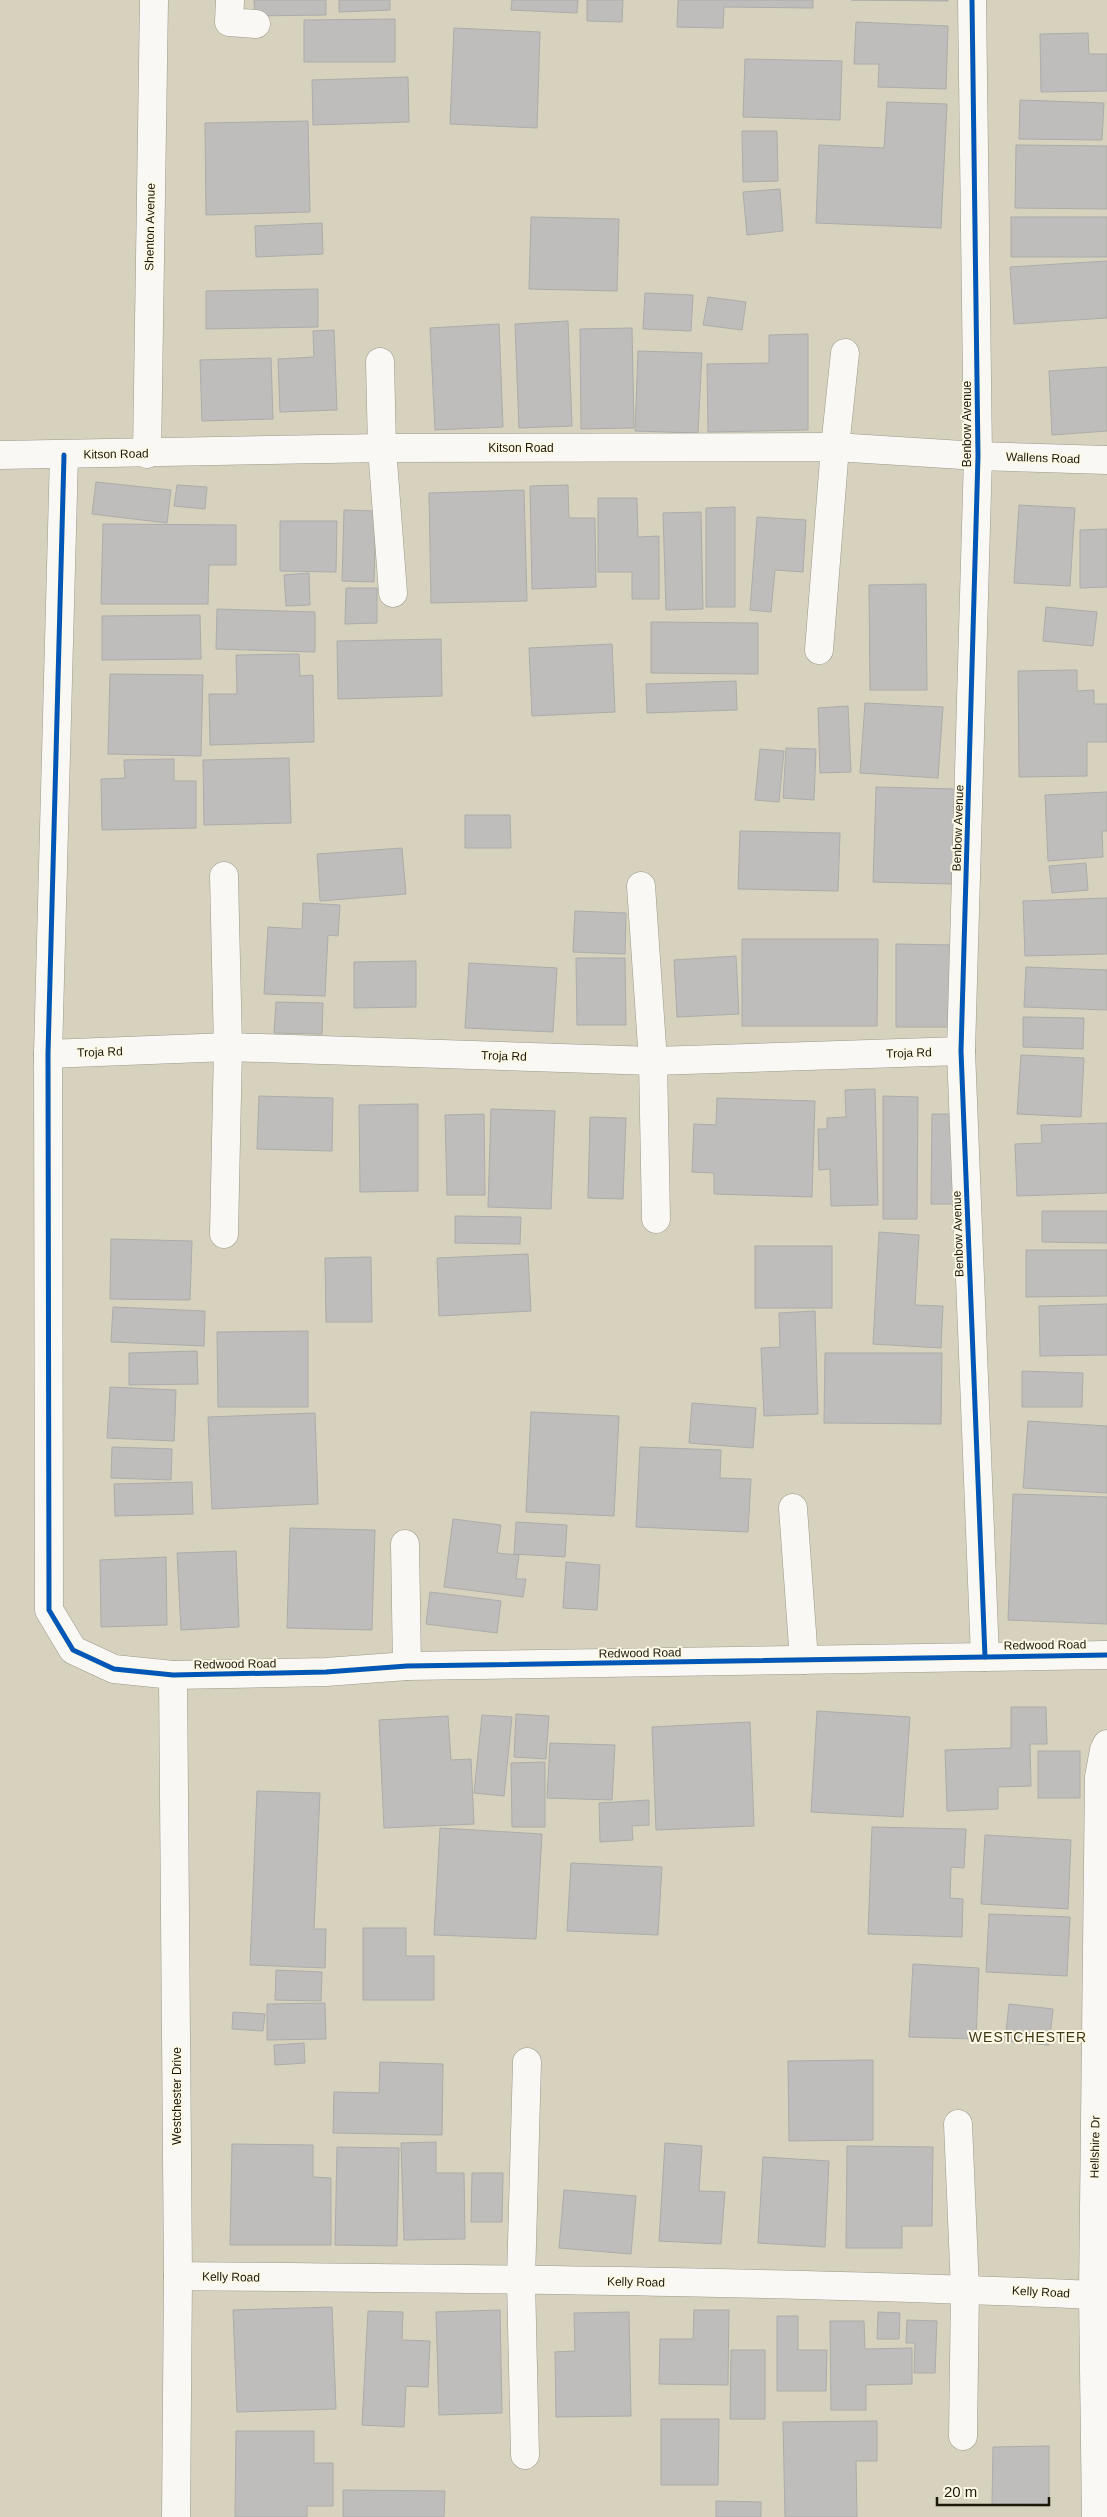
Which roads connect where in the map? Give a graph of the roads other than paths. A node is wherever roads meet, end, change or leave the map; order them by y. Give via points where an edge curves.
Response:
1 (154, 0) edge
2 (230, 0) edge
3 (972, 0) edge
4 (256, 24) dead end
5 (845, 353) dead end
6 (380, 362) dead end
7 (835, 447) junction
8 (382, 448) junction
9 (147, 454) junction
10 (64, 455) junction
11 (0, 456) edge
12 (978, 456) junction
13 (1107, 460) edge
14 (393, 593) dead end
15 (819, 650) dead end
16 (224, 876) dead end
17 (642, 886) dead end
18 (228, 1047) junction
19 (962, 1051) junction
20 (48, 1054) junction
21 (653, 1061) junction
22 (656, 1219) dead end
23 (224, 1234) dead end
24 (792, 1508) dead end
25 (405, 1544) dead end
26 (1107, 1655) edge
27 (985, 1656) junction
28 (804, 1660) junction
29 (407, 1666) junction
30 (173, 1675) junction
31 (1107, 1744) edge
32 (527, 2062) dead end
33 (958, 2124) dead end
34 (178, 2276) junction
35 (521, 2280) junction
36 (965, 2289) junction
37 (1093, 2295) junction
38 (963, 2436) dead end
39 (525, 2455) dead end
40 (176, 2517) edge
41 (1096, 2517) edge

1 - 9 street, Shenton Avenue
2 - 4 street via 230,22
3 - 12 street, Benbow Avenue
5 - 7 street
6 - 8 street
7 - 8 street, Kitson Road
7 - 12 street, Kitson Road
7 - 15 street
8 - 9 street, Kitson Road
8 - 14 street
9 - 10 street, Kitson Road
10 - 11 street, Kitson Road
10 - 20 street, Redwood Road
12 - 13 street, Wallens Road
12 - 19 street, Benbow Avenue
16 - 18 street
17 - 21 street
18 - 20 street, Troja Rd
18 - 21 street, Troja Rd
18 - 23 street
19 - 21 street, Troja Rd
19 - 27 street, Benbow Avenue
20 - 30 street, Redwood Road via 49,1610 73,1650 114,1669
21 - 22 street
24 - 28 street
25 - 29 street
26 - 27 street, Redwood Road
27 - 28 street, Redwood Road
28 - 29 street, Redwood Road
29 - 30 street, Redwood Road via 326,1672
30 - 34 street, Westchester Drive
31 - 37 street, Hellshire Dr via 1099,1777
32 - 35 street
33 - 36 street
34 - 35 street, Kelly Road
34 - 40 street, Westchester Drive
35 - 36 street, Kelly Road
35 - 39 street
36 - 37 street, Kelly Road
36 - 38 street
37 - 41 street, Hellshire Dr

